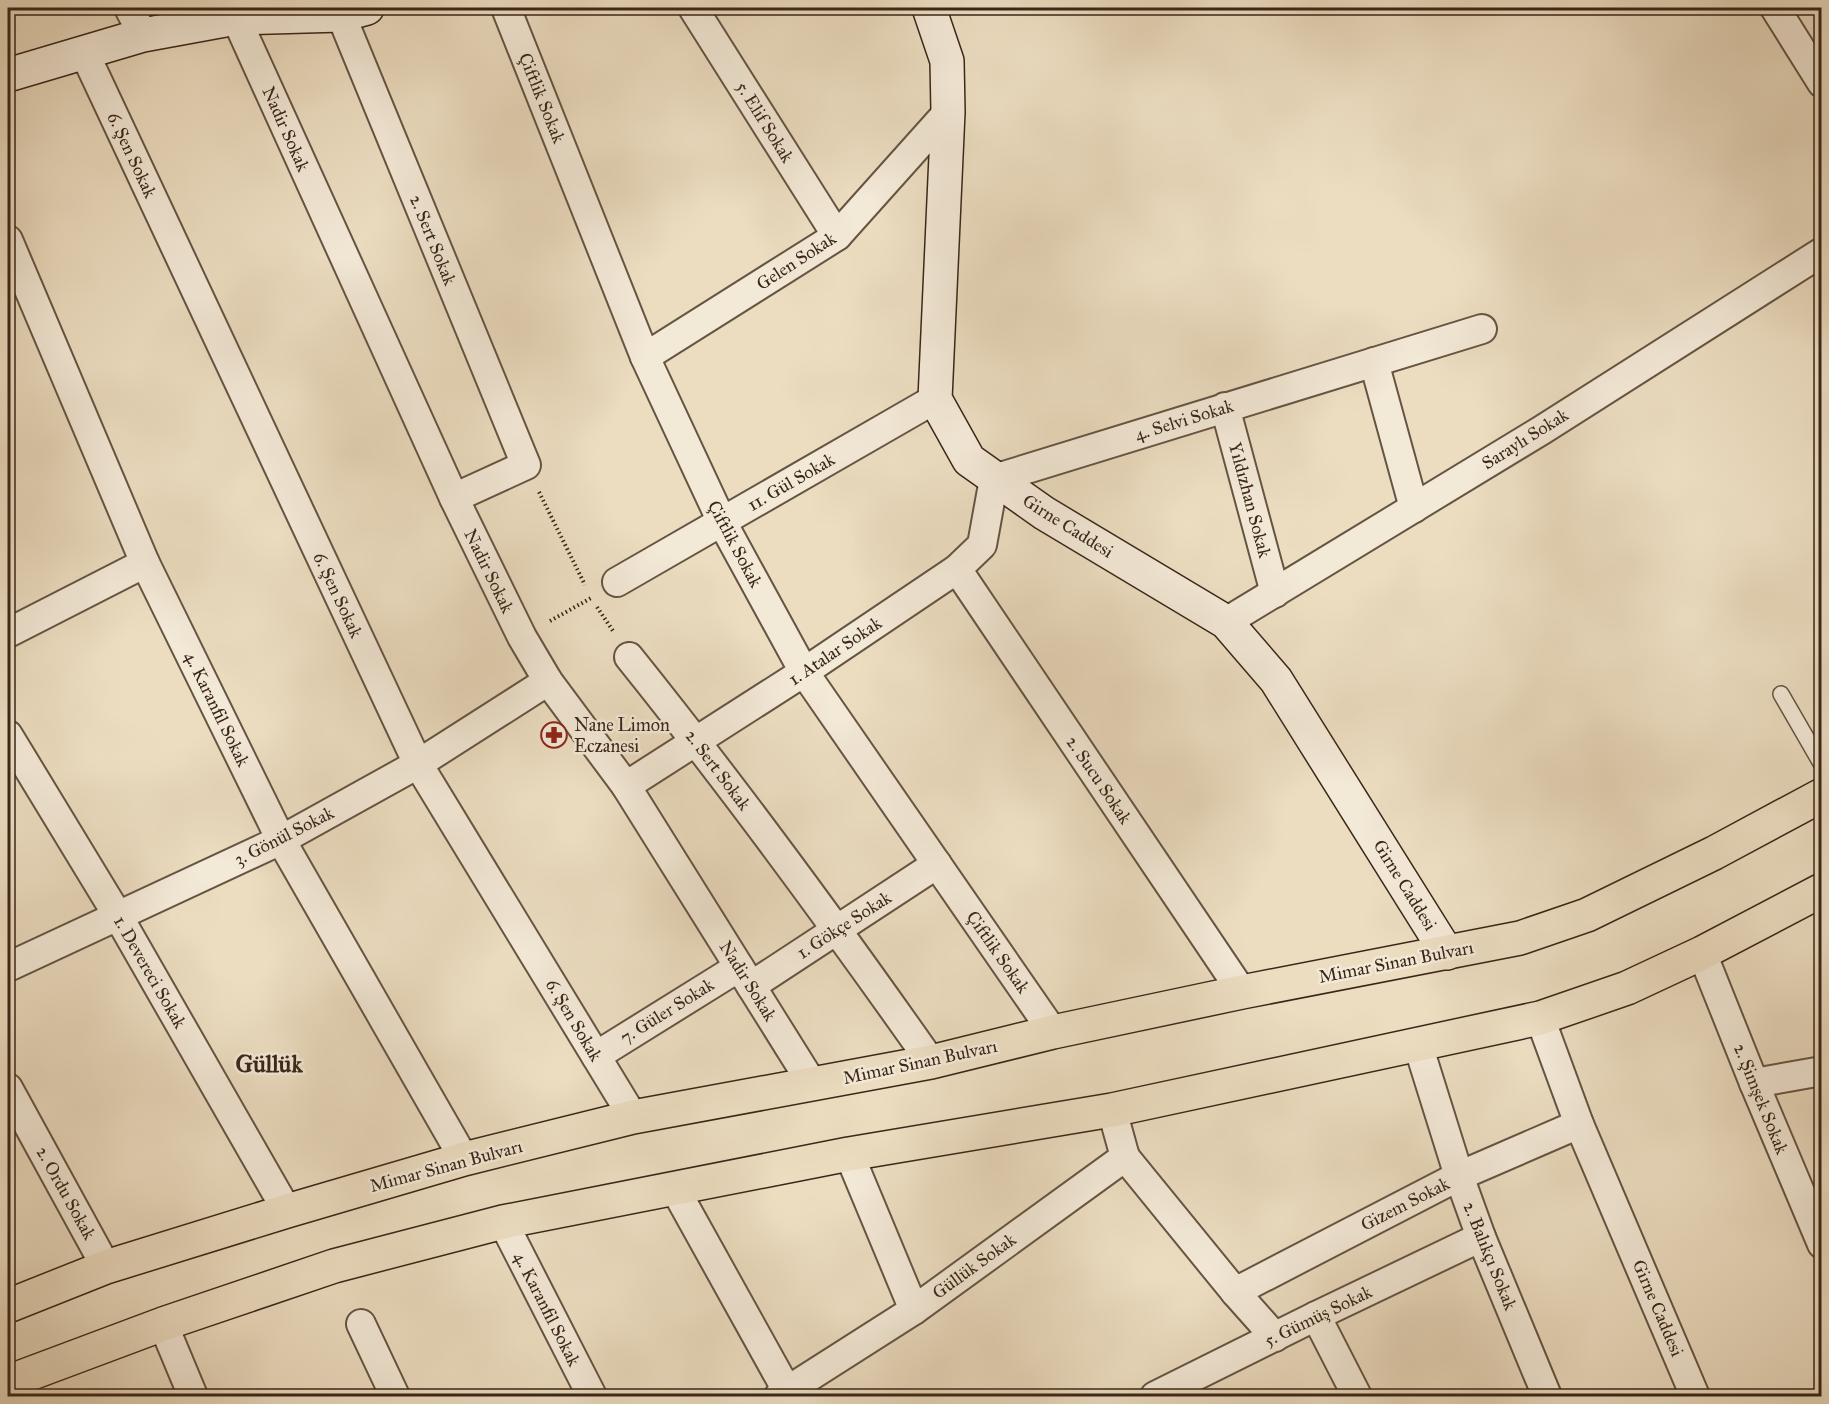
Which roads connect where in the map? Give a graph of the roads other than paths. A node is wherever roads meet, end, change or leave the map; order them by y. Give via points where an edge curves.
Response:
1 (506, 8) edge
2 (693, 8) edge
3 (929, 8) edge
4 (1775, 8) edge
5 (335, 11) edge
6 (236, 18) junction
7 (136, 21) edge
8 (84, 52) junction
9 (8, 75) edge
10 (1821, 83) edge
11 (948, 112) junction
12 (837, 236) junction
13 (8, 240) edge
14 (1821, 252) edge
15 (1482, 328) dead end
16 (645, 357) junction
17 (1374, 362) junction
18 (935, 399) junction
19 (1225, 407) junction
20 (994, 478) junction
21 (454, 498) junction
22 (1414, 508) junction
23 (722, 522) junction
24 (145, 563) junction
25 (957, 569) junction
26 (617, 582) road end
27 (1275, 593) junction
28 (1226, 622) junction
29 (8, 633) edge
30 (629, 657) road end
31 (804, 672) junction
32 (548, 681) junction
33 (1781, 694) dead end
34 (8, 735) edge
35 (697, 741) junction
36 (418, 765) junction
37 (1821, 765) edge
38 (626, 786) junction
39 (1821, 795) edge
40 (281, 840) junction
41 (937, 864) junction
42 (1821, 890) edge
43 (118, 916) junction
44 (838, 929) junction
45 (1447, 952) junction
46 (1702, 953) junction
47 (8, 967) edge
48 (745, 976) junction
49 (1242, 992) junction
50 (1540, 1018) junction
51 (1053, 1032) junction
52 (1418, 1045) junction
53 (596, 1056) junction
54 (931, 1062) junction
55 (1821, 1071) edge
56 (1754, 1083) junction
57 (813, 1085) junction
58 (8, 1088) edge
59 (1112, 1110) junction
60 (633, 1117) junction
61 (1579, 1125) junction
62 (849, 1154) junction
63 (1125, 1157) junction
64 (464, 1159) junction
65 (1459, 1176) junction
66 (675, 1189) junction
67 (287, 1211) junction
68 (503, 1222) junction
69 (1481, 1237) junction
70 (1821, 1244) edge
71 (106, 1268) junction
72 (1235, 1292) junction
73 (8, 1306) edge
74 (914, 1310) junction
75 (1317, 1316) junction
76 (163, 1324) junction
77 (361, 1324) dead end
78 (1275, 1336) junction
79 (8, 1382) edge
80 (785, 1395) edge
81 (193, 1396) edge
82 (395, 1396) edge
83 (592, 1396) edge
84 (1155, 1396) edge
85 (1357, 1396) edge
86 (1547, 1396) edge
87 (1695, 1396) edge

1 - 16 street, Çiftlik Sokak
2 - 12 street, 5. Elif Sokak
3 - 11 main road via 947,61
4 - 10 street
5 - 6 main road
5 - 21 street, 2. Sert Sokak via 525,465
6 - 7 main road
6 - 21 street, Nadir Sokak
7 - 8 main road
8 - 9 main road
8 - 36 street, 6. Şen Sokak
11 - 12 street, Gelen Sokak
11 - 18 main road
12 - 16 street, Gelen Sokak
13 - 24 street, 4. Karanfil Sokak
14 - 22 street, Saraylı Sokak
15 - 17 street, 4. Selvi Sokak
16 - 23 street, Çiftlik Sokak
17 - 19 street, 4. Selvi Sokak
17 - 22 street
18 - 20 main road, Girne Caddesi via 969,460
18 - 23 street, 11. Gül Sokak
19 - 20 street, 4. Selvi Sokak
19 - 27 street, Yıldızhan Sokak
20 - 25 street, 1. Atalar Sokak via 982,545
20 - 28 main road, Girne Caddesi via 1044,513
21 - 32 street, Nadir Sokak via 522,637
22 - 27 street, Saraylı Sokak
23 - 26 street, 11. Gül Sokak
23 - 31 street, Çiftlik Sokak
24 - 29 street
24 - 40 street, 4. Karanfil Sokak
25 - 31 street, 1. Atalar Sokak
25 - 49 street, 2. Sucu Sokak
27 - 28 street, Saraylı Sokak
28 - 45 main road, Girne Caddesi via 1276,680
30 - 35 street, 2. Sert Sokak
31 - 35 street, 1. Atalar Sokak
31 - 41 street, Çiftlik Sokak
32 - 36 street, 3. Gönül Sokak
32 - 38 street, Nadir Sokak
33 - 37 lane
34 - 43 street, 1. Devereci Sokak
35 - 38 street, 1. Atalar Sokak
35 - 44 street, 2. Sert Sokak
36 - 40 street, 3. Gönül Sokak
36 - 53 street, 6. Şen Sokak
38 - 48 street, Nadir Sokak
39 - 45 main road, Mimar Sinan Bulvarı via 1587,915 1520,938
40 - 43 street, 3. Gönül Sokak
40 - 64 street, 4. Karanfil Sokak
41 - 44 street, 1. Gökçe Sokak
41 - 51 street, Çiftlik Sokak
42 - 46 main road
43 - 47 street, 3. Gönül Sokak
43 - 67 street, 1. Devereci Sokak
44 - 48 street, 1. Gökçe Sokak
44 - 54 street, 2. Sert Sokak
45 - 49 main road, Mimar Sinan Bulvarı
46 - 50 main road via 1628,988
46 - 56 street, 2. Şimşek Sokak
48 - 53 street, 7. Güler Sokak
48 - 57 street, Nadir Sokak
49 - 51 main road, Mimar Sinan Bulvarı
50 - 52 main road
50 - 61 street, Girne Caddesi
51 - 54 main road, Mimar Sinan Bulvarı
52 - 59 main road
52 - 65 street, 2. Balıkçı Sokak
53 - 60 street, 6. Şen Sokak
54 - 57 main road, Mimar Sinan Bulvarı
55 - 56 street
56 - 70 street, 2. Şimşek Sokak
57 - 60 main road, Mimar Sinan Bulvarı
58 - 71 street, 2. Ordu Sokak
59 - 62 main road
59 - 63 street
60 - 64 main road, Mimar Sinan Bulvarı
61 - 65 street, Gizem Sokak
61 - 87 street, Girne Caddesi
62 - 66 main road
62 - 74 street
63 - 72 street
63 - 74 street, Güllük Sokak
64 - 67 main road, Mimar Sinan Bulvarı
65 - 69 street, 2. Balıkçı Sokak
65 - 72 street, Gizem Sokak
66 - 68 main road
66 - 80 street
67 - 71 main road, Mimar Sinan Bulvarı
68 - 76 main road via 334,1266
68 - 83 street, 4. Karanfil Sokak
69 - 75 street, 5. Gümüş Sokak
69 - 86 street, 2. Balıkçı Sokak
71 - 73 main road, Mimar Sinan Bulvarı
72 - 78 street
74 - 80 street, Güllük Sokak
75 - 78 street, 5. Gümüş Sokak
75 - 85 street
76 - 79 main road
76 - 81 street
77 - 82 street
78 - 84 street, 5. Gümüş Sokak

